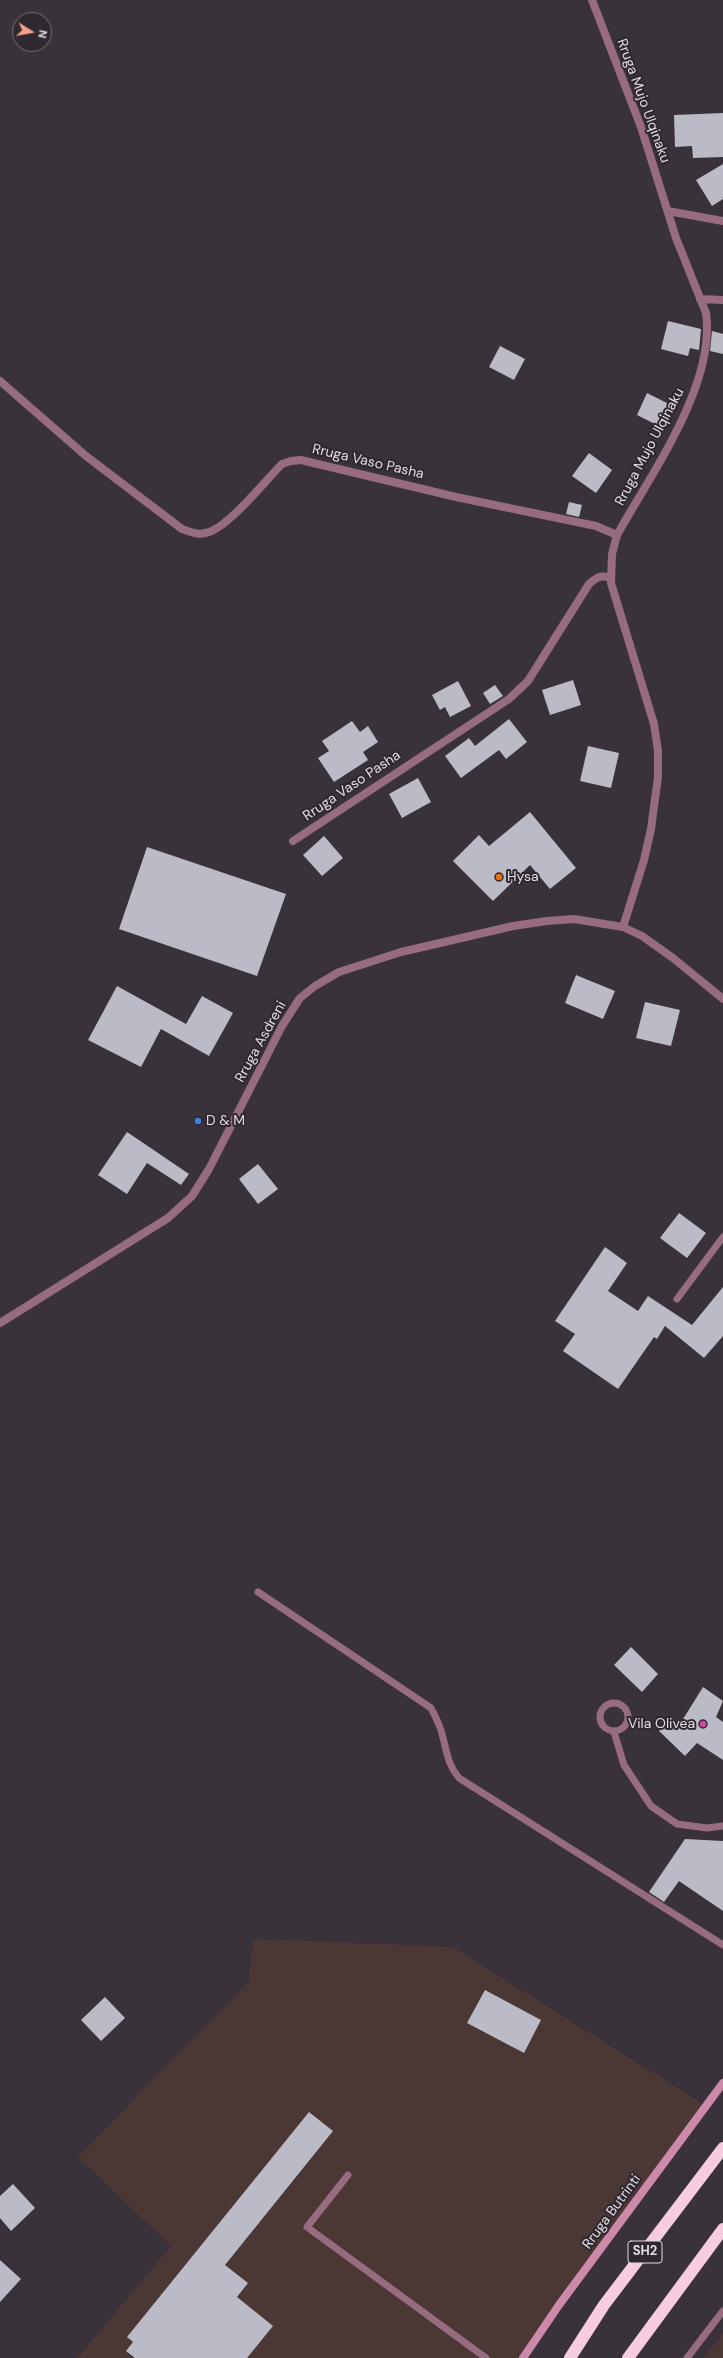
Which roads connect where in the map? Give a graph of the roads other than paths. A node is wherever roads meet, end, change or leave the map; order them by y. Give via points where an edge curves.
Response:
1 (592, 0) edge
2 (668, 211) junction
3 (723, 221) edge
4 (700, 299) junction
5 (723, 300) edge
6 (0, 381) edge
7 (617, 535) junction
8 (610, 578) junction
9 (293, 841) dead end
10 (623, 927) junction
11 (723, 999) edge
12 (723, 1238) edge
13 (677, 1299) dead end
14 (0, 1323) edge
15 (258, 1592) dead end
16 (614, 1732) junction
17 (723, 1826) edge
18 (723, 1945) edge
19 (723, 2083) edge
20 (723, 2148) edge
21 (348, 2175) dead end
22 (723, 2229) edge
23 (723, 2311) edge
24 (484, 2358) edge
25 (523, 2358) edge
26 (570, 2358) edge
27 (628, 2358) edge
28 (687, 2358) edge

1 - 2 street, Rruga Mujo Ulqinaku via 641,127
2 - 3 street
2 - 4 street, Rruga Mujo Ulqinaku
4 - 5 street
4 - 7 street, Rruga Mujo Ulqinaku via 708,325 695,391
6 - 7 street, Rruga Vaso Pasha via 92,461 182,529 196,534 208,532 226,521 282,464 291,460 301,460 456,497 596,526
7 - 8 street
8 - 9 street, Rruga Vaso Pasha via 596,578 589,584 528,682 509,699
8 - 10 street via 654,724 658,751 658,777 651,829
10 - 11 street, Rruga Asdreni via 642,936 673,958
10 - 14 street, Rruga Asdreni via 574,919 513,926 401,952 339,972 316,986 300,998 282,1026 209,1169 192,1196 168,1218
12 - 13 lane
15 - 18 lane via 431,1708 442,1734 447,1759 459,1778
16 - 16 lane via 623,1728 628,1716 625,1707 612,1703 603,1707 600,1721 605,1729
16 - 17 lane via 624,1765 651,1806 677,1824 707,1828
19 - 25 main road, Rruga Butrinti
20 - 26 highway, SH2 via 604,2305
21 - 24 lane via 307,2227
22 - 27 highway
23 - 28 lane

